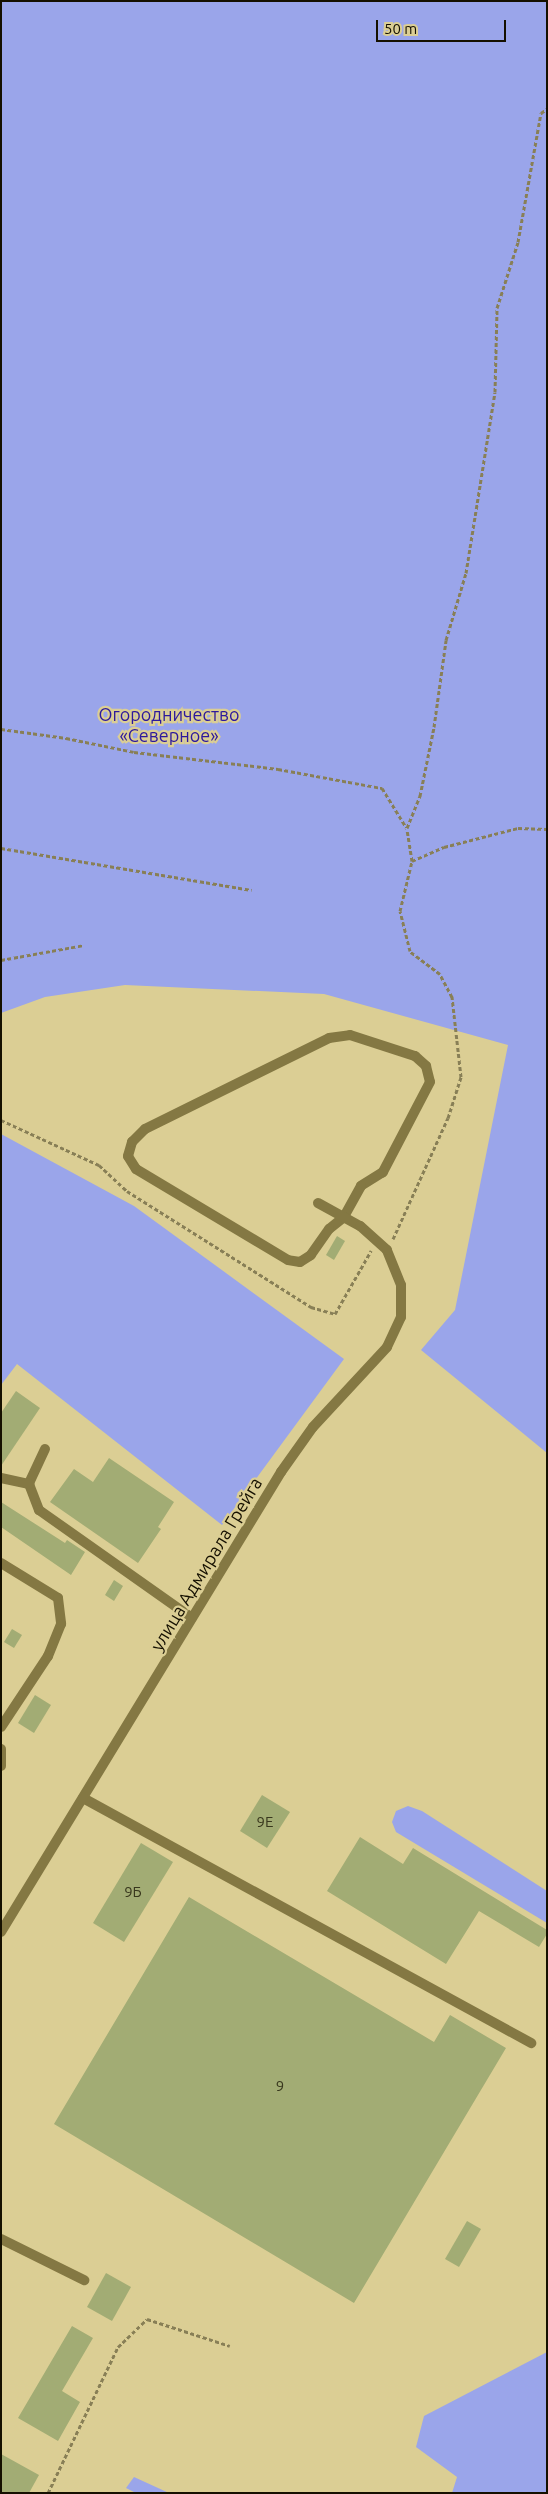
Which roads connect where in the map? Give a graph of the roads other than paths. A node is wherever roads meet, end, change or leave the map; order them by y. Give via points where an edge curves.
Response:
1 (318, 1203) dead end
2 (344, 1217) junction
3 (45, 1449) dead end
4 (1, 1478) edge
5 (29, 1484) junction
6 (1, 1563) edge
7 (192, 1618) junction
8 (1, 1726) edge
9 (1, 1749) edge
10 (1, 1766) edge
11 (83, 1798) junction
12 (1, 1932) edge
13 (531, 2043) dead end
14 (1, 2239) edge
15 (84, 2280) dead end

1 - 2 street
2 - 2 street via 361,1186 383,1172 426,1095 430,1082 426,1066 415,1056 350,1035 330,1038 145,1129 132,1142 128,1156 136,1169 288,1260 300,1262 311,1255 329,1229
2 - 7 street, улица Адмирала Грейга via 388,1250 401,1285 401,1309 387,1347 313,1427 281,1472
3 - 5 street
4 - 5 street
5 - 7 street via 39,1510
6 - 8 street via 58,1598 61,1624 48,1656
7 - 11 street, улица Адмирала Грейга
9 - 10 street
11 - 12 street, улица Адмирала Грейга
11 - 13 street
14 - 15 street

